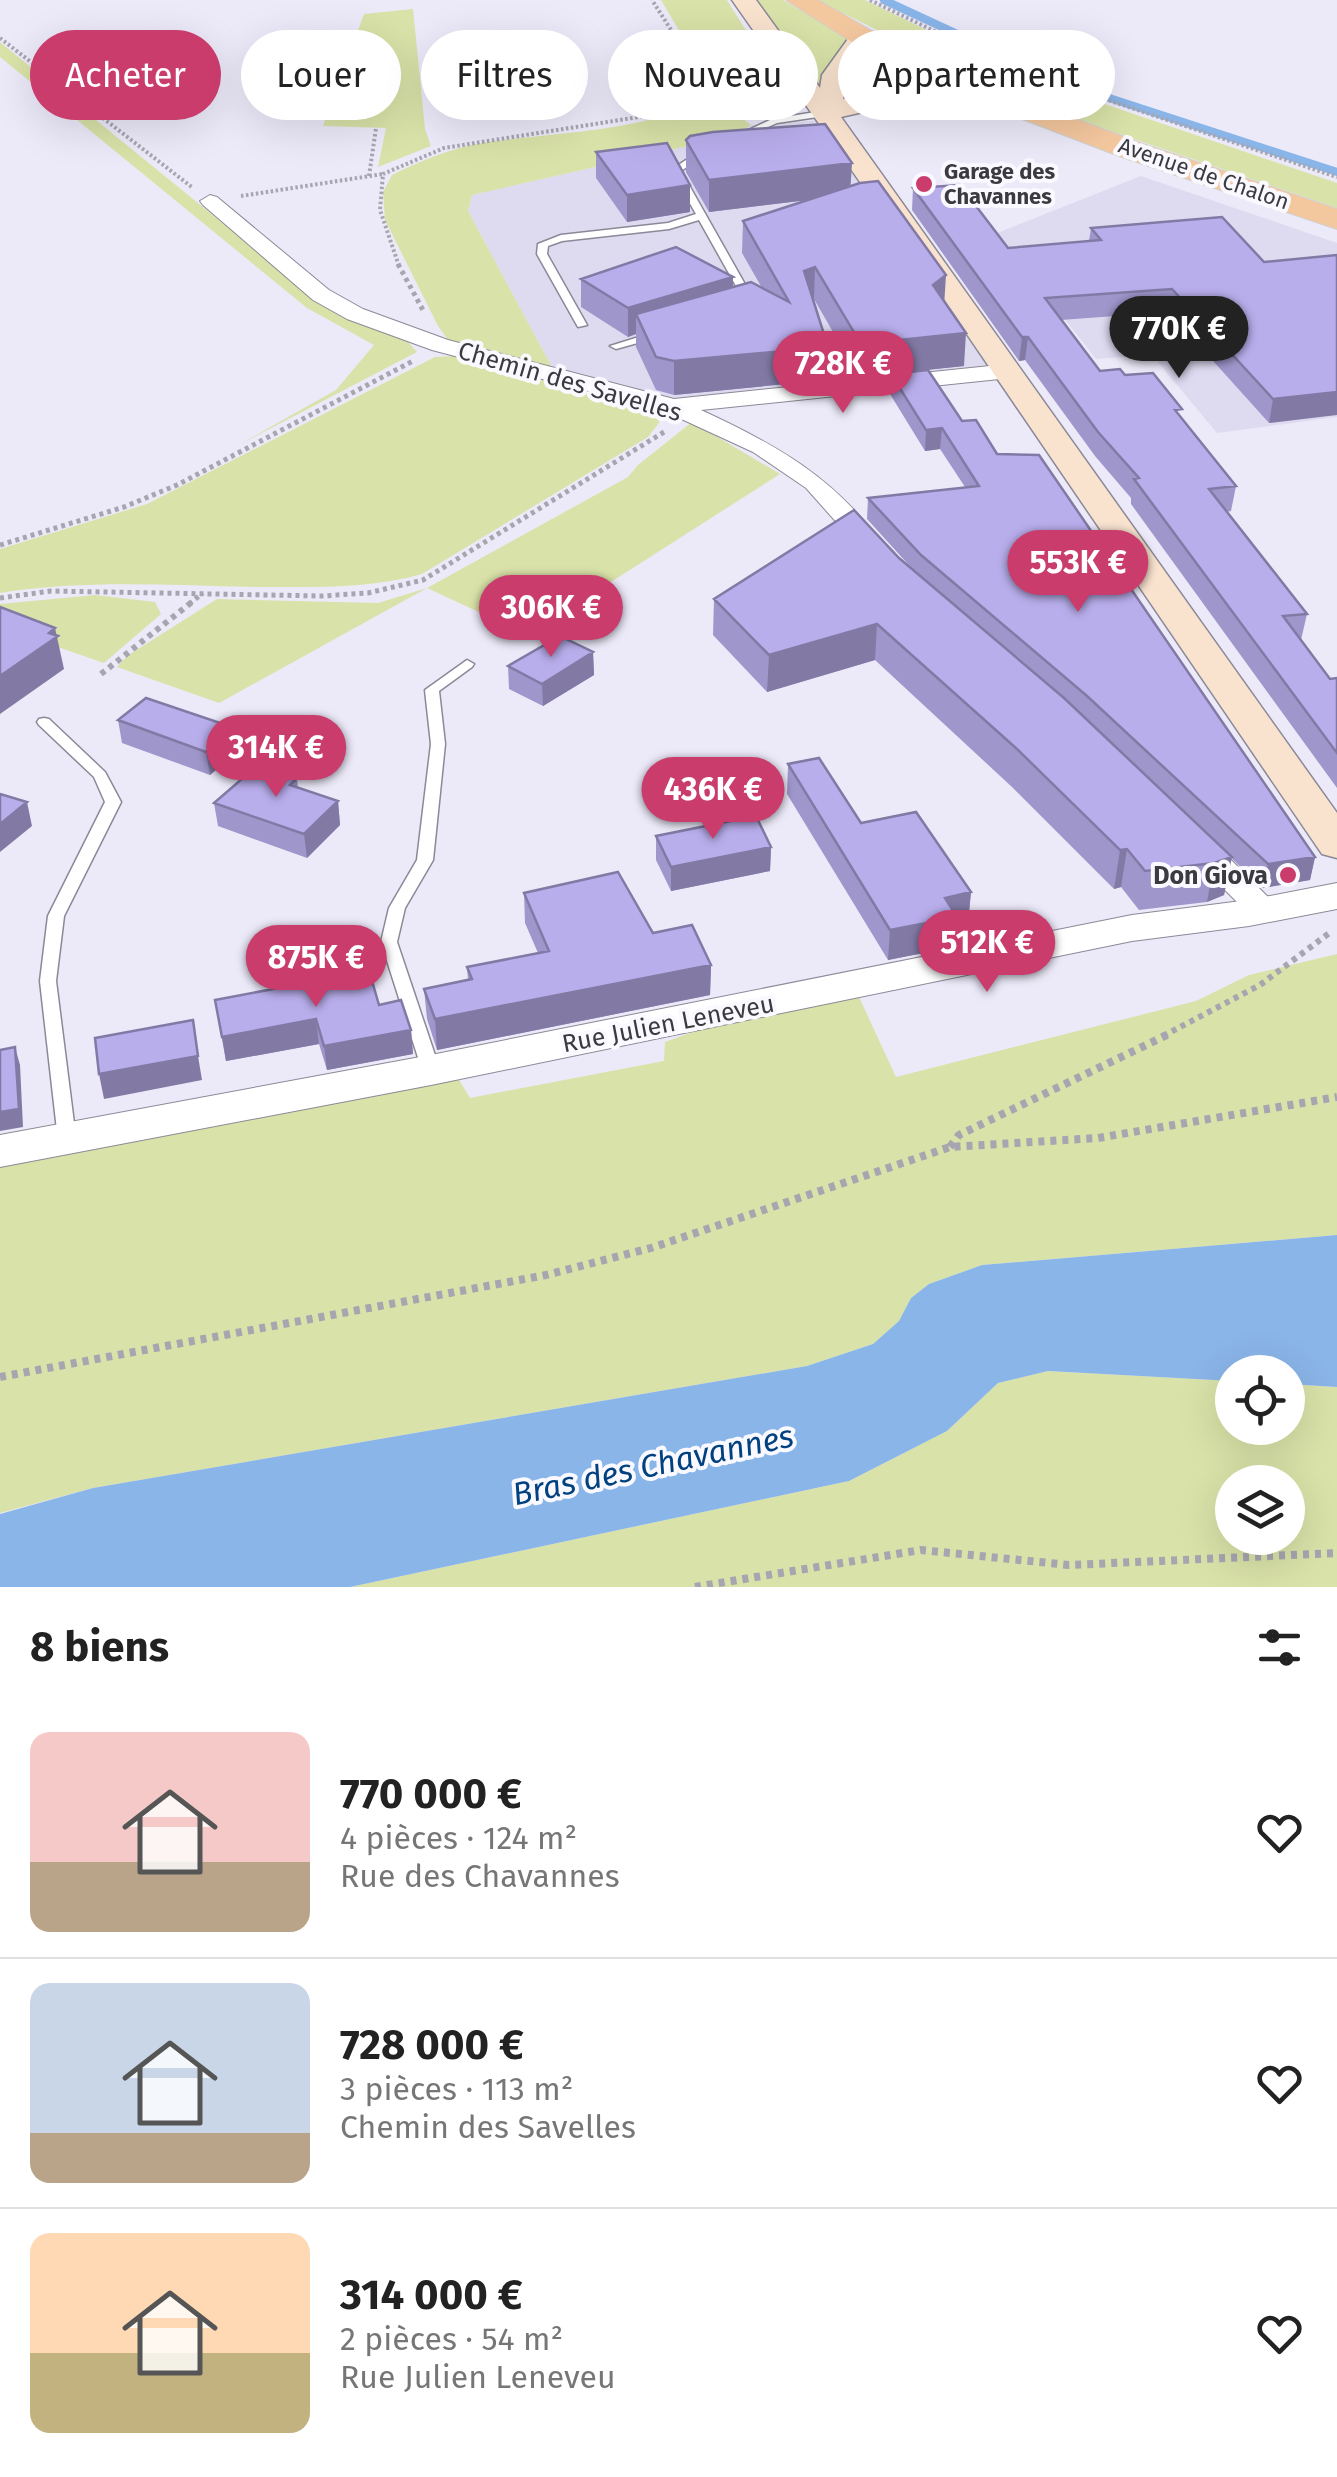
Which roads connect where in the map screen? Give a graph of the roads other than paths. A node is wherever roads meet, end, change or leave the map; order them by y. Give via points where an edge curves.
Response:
1 (744, 0) edge
2 (799, 0) edge
3 (850, 30) edge
4 (838, 71) edge
5 (838, 108) edge
6 (828, 114) junction
7 (1055, 120) edge
8 (734, 140) edge
9 (718, 146) edge
10 (210, 201) road end
11 (702, 215) junction
12 (1337, 219) edge
13 (736, 312) edge
14 (582, 325) dead end
15 (667, 331) edge
16 (616, 346) dead end
17 (1009, 372) junction
18 (672, 406) junction
19 (886, 563) edge
20 (467, 664) dead end
21 (44, 722) dead end
22 (1178, 827) edge
23 (1337, 844) edge
24 (1337, 896) edge
25 (1264, 911) junction
26 (431, 1070) junction
27 (67, 1139) junction
28 (0, 1150) edge

1 - 6 main road
2 - 3 main road, Avenue de Chalon
4 - 6 main road
5 - 6 main road
6 - 8 lane via 776,121
6 - 17 main road
7 - 12 main road, Avenue de Chalon
9 - 11 lane via 676,170
10 - 18 street, Chemin des Savelles via 321,295 356,314 440,344
11 - 13 lane via 753,307
11 - 14 lane via 544,244 542,254
15 - 16 lane
17 - 18 street
17 - 23 main road
18 - 19 street, Chemin des Savelles via 762,447 815,483
20 - 26 lane via 432,690 438,744 424,860 397,908 390,942
21 - 27 lane via 100,776 112,802 56,916 48,981
22 - 25 street
24 - 25 street, Rue Julien Leneveu
25 - 26 street, Rue Julien Leneveu via 1132,928
26 - 27 street, Rue Julien Leneveu
27 - 28 street, Rue Julien Leneveu

